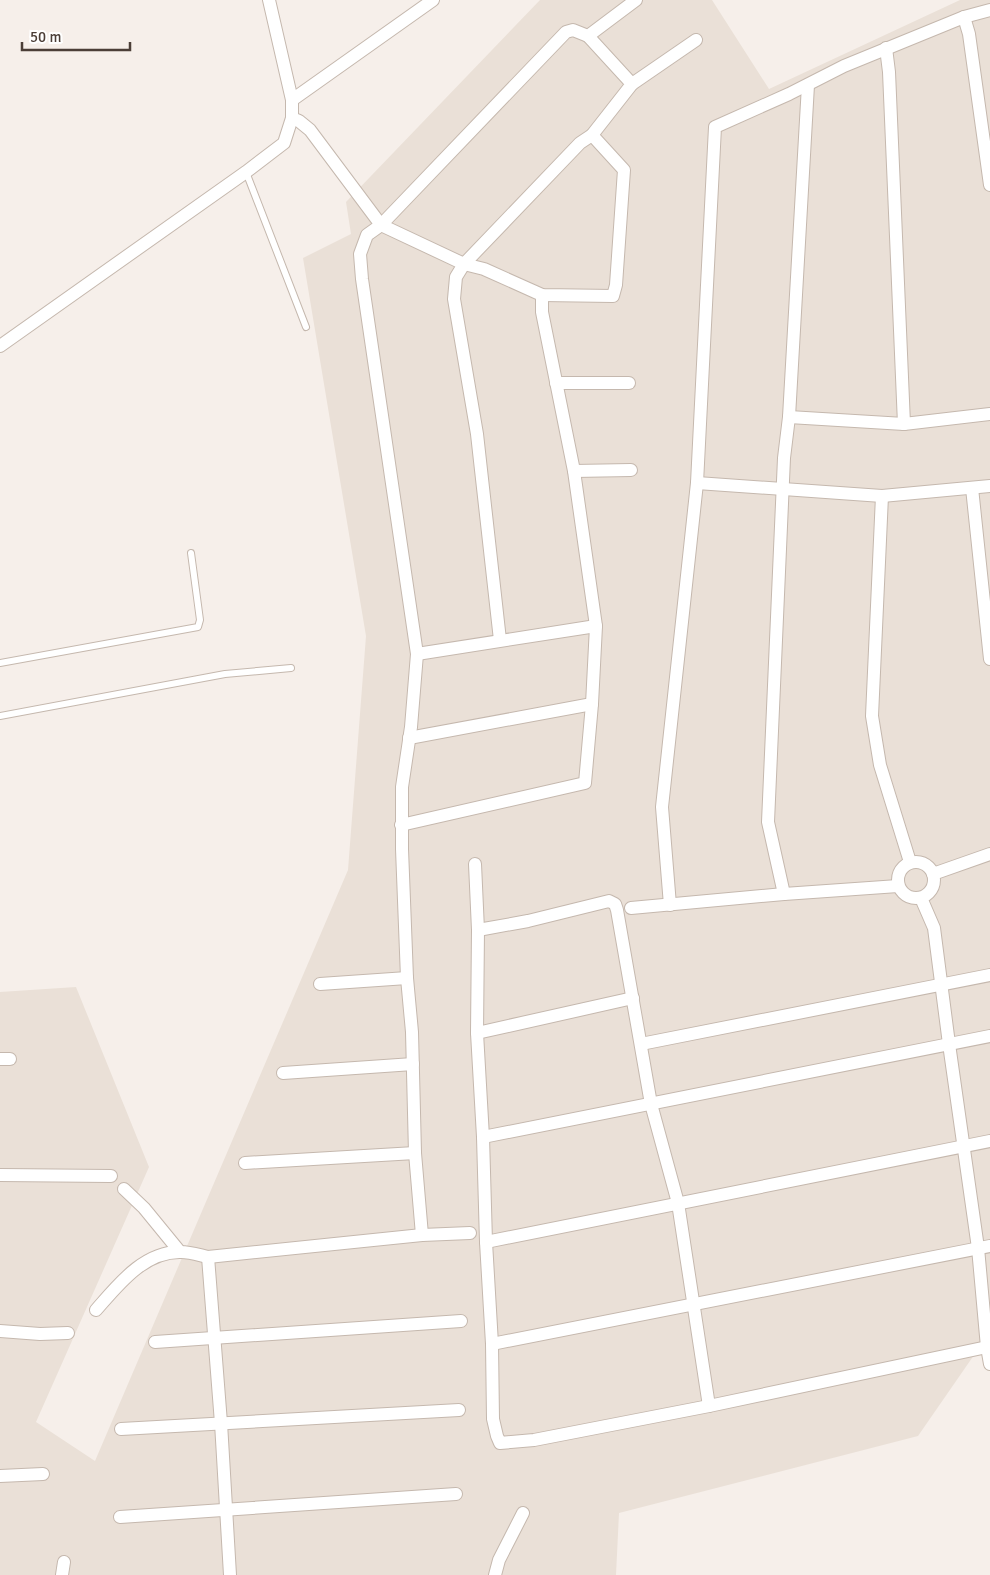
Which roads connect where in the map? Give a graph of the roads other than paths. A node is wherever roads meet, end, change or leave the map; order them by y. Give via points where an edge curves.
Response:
1 (269, 0) edge
2 (434, 0) edge
3 (636, 0) edge
4 (990, 10) edge
5 (964, 17) junction
6 (588, 36) junction
7 (696, 40) dead end
8 (886, 48) junction
9 (632, 84) junction
10 (808, 84) junction
11 (292, 100) junction
12 (292, 118) junction
13 (592, 135) junction
14 (246, 172) junction
15 (990, 185) edge
16 (381, 225) junction
17 (464, 264) junction
18 (542, 295) junction
19 (306, 327) dead end
20 (0, 346) edge
21 (556, 383) junction
22 (629, 383) dead end
23 (990, 414) edge
24 (788, 417) junction
25 (904, 424) junction
26 (632, 470) dead end
27 (574, 471) junction
28 (697, 483) junction
29 (990, 486) edge
30 (972, 488) junction
31 (783, 490) junction
32 (882, 496) junction
33 (191, 553) dead end
34 (596, 626) junction
35 (500, 640) junction
36 (417, 654) junction
37 (990, 659) edge
38 (0, 663) edge
39 (291, 668) dead end
40 (592, 704) junction
41 (0, 716) edge
42 (409, 738) junction
43 (401, 825) junction
44 (990, 854) edge
45 (910, 862) junction
46 (475, 864) dead end
47 (933, 874) junction
48 (898, 886) junction
49 (784, 894) junction
50 (922, 898) junction
51 (670, 905) junction
52 (630, 908) dead end
53 (478, 930) junction
54 (990, 975) edge
55 (407, 978) junction
56 (320, 984) dead end
57 (942, 985) junction
58 (633, 998) junction
59 (478, 1032) junction
60 (990, 1036) edge
61 (641, 1044) junction
62 (949, 1044) junction
63 (412, 1064) junction
64 (283, 1073) dead end
65 (651, 1104) junction
66 (483, 1137) junction
67 (990, 1141) edge
68 (963, 1146) junction
69 (415, 1152) junction
70 (245, 1163) dead end
71 (0, 1175) edge
72 (111, 1176) dead end
73 (124, 1188) dead end
74 (678, 1203) junction
75 (470, 1233) dead end
76 (422, 1235) junction
77 (486, 1242) junction
78 (984, 1247) edge
79 (180, 1252) junction
80 (208, 1257) junction
81 (693, 1304) junction
82 (96, 1310) dead end
83 (461, 1322) dead end
84 (0, 1331) edge
85 (68, 1333) dead end
86 (215, 1338) junction
87 (155, 1342) dead end
88 (492, 1344) junction
89 (988, 1347) edge
90 (990, 1364) edge
91 (709, 1406) junction
92 (459, 1410) dead end
93 (221, 1422) junction
94 (122, 1429) dead end
95 (43, 1474) dead end
96 (0, 1476) edge
97 (456, 1494) dead end
98 (226, 1508) junction
99 (523, 1513) dead end
100 (120, 1517) dead end
101 (230, 1575) edge
102 (495, 1575) edge

1 - 11 street
2 - 11 street
3 - 6 street
4 - 5 street
5 - 8 street
5 - 15 street
6 - 9 street
6 - 16 street via 573,30 566,32
7 - 9 street
8 - 10 street
8 - 25 street
9 - 13 street
10 - 24 street
10 - 28 street via 715,127
11 - 12 street
12 - 14 street via 284,143
12 - 16 street via 310,130
13 - 17 street via 580,143
13 - 18 street via 624,170 613,296
14 - 19 lane
14 - 20 street
16 - 17 street
16 - 36 street via 366,235 360,254 362,279
17 - 18 street via 484,269
17 - 35 street via 456,277 454,299 477,434
18 - 21 street via 542,312
21 - 22 street
21 - 27 street
23 - 25 street
24 - 25 street
24 - 31 street
26 - 27 street
27 - 34 street
28 - 31 street
28 - 51 street via 662,807
29 - 30 street
30 - 32 street
30 - 37 street
31 - 32 street
31 - 49 street via 768,822
32 - 45 street via 872,716 880,765
33 - 38 lane via 200,620 198,626
34 - 35 street
34 - 40 street
35 - 36 street
36 - 42 street
39 - 41 lane via 225,674
40 - 42 street
40 - 43 street via 585,784
42 - 43 street
43 - 55 street
44 - 47 street
45 - 47 street via 924,864
45 - 48 street via 899,872
46 - 53 street
47 - 50 street via 932,889
48 - 49 street
48 - 50 street via 907,897
49 - 51 street
50 - 57 street via 934,928
51 - 52 street
53 - 58 street via 609,901 617,910
53 - 59 street
54 - 57 street
55 - 56 street
55 - 63 street
57 - 61 street
57 - 62 street
58 - 59 street
58 - 61 street
59 - 66 street
60 - 62 street
61 - 65 street
62 - 65 street
62 - 68 street
63 - 64 street
63 - 69 street
65 - 66 street
65 - 74 street
66 - 77 street
67 - 68 street
68 - 74 street
68 - 78 street
69 - 70 street
69 - 76 street
71 - 72 street
73 - 79 street
74 - 77 street
74 - 81 street
75 - 76 street
76 - 80 street
77 - 88 street
78 - 81 street
78 - 89 street
79 - 80 street
79 - 82 street via 151,1259 125,1277
80 - 86 street
81 - 88 street
81 - 91 street
83 - 86 street
84 - 85 street
86 - 87 street
86 - 93 street
88 - 91 street via 493,1419 500,1443 534,1440
89 - 90 street
89 - 91 street
92 - 93 street
93 - 94 street
93 - 98 street
95 - 96 street
97 - 98 street
98 - 100 street
98 - 101 street
99 - 102 street via 499,1560

